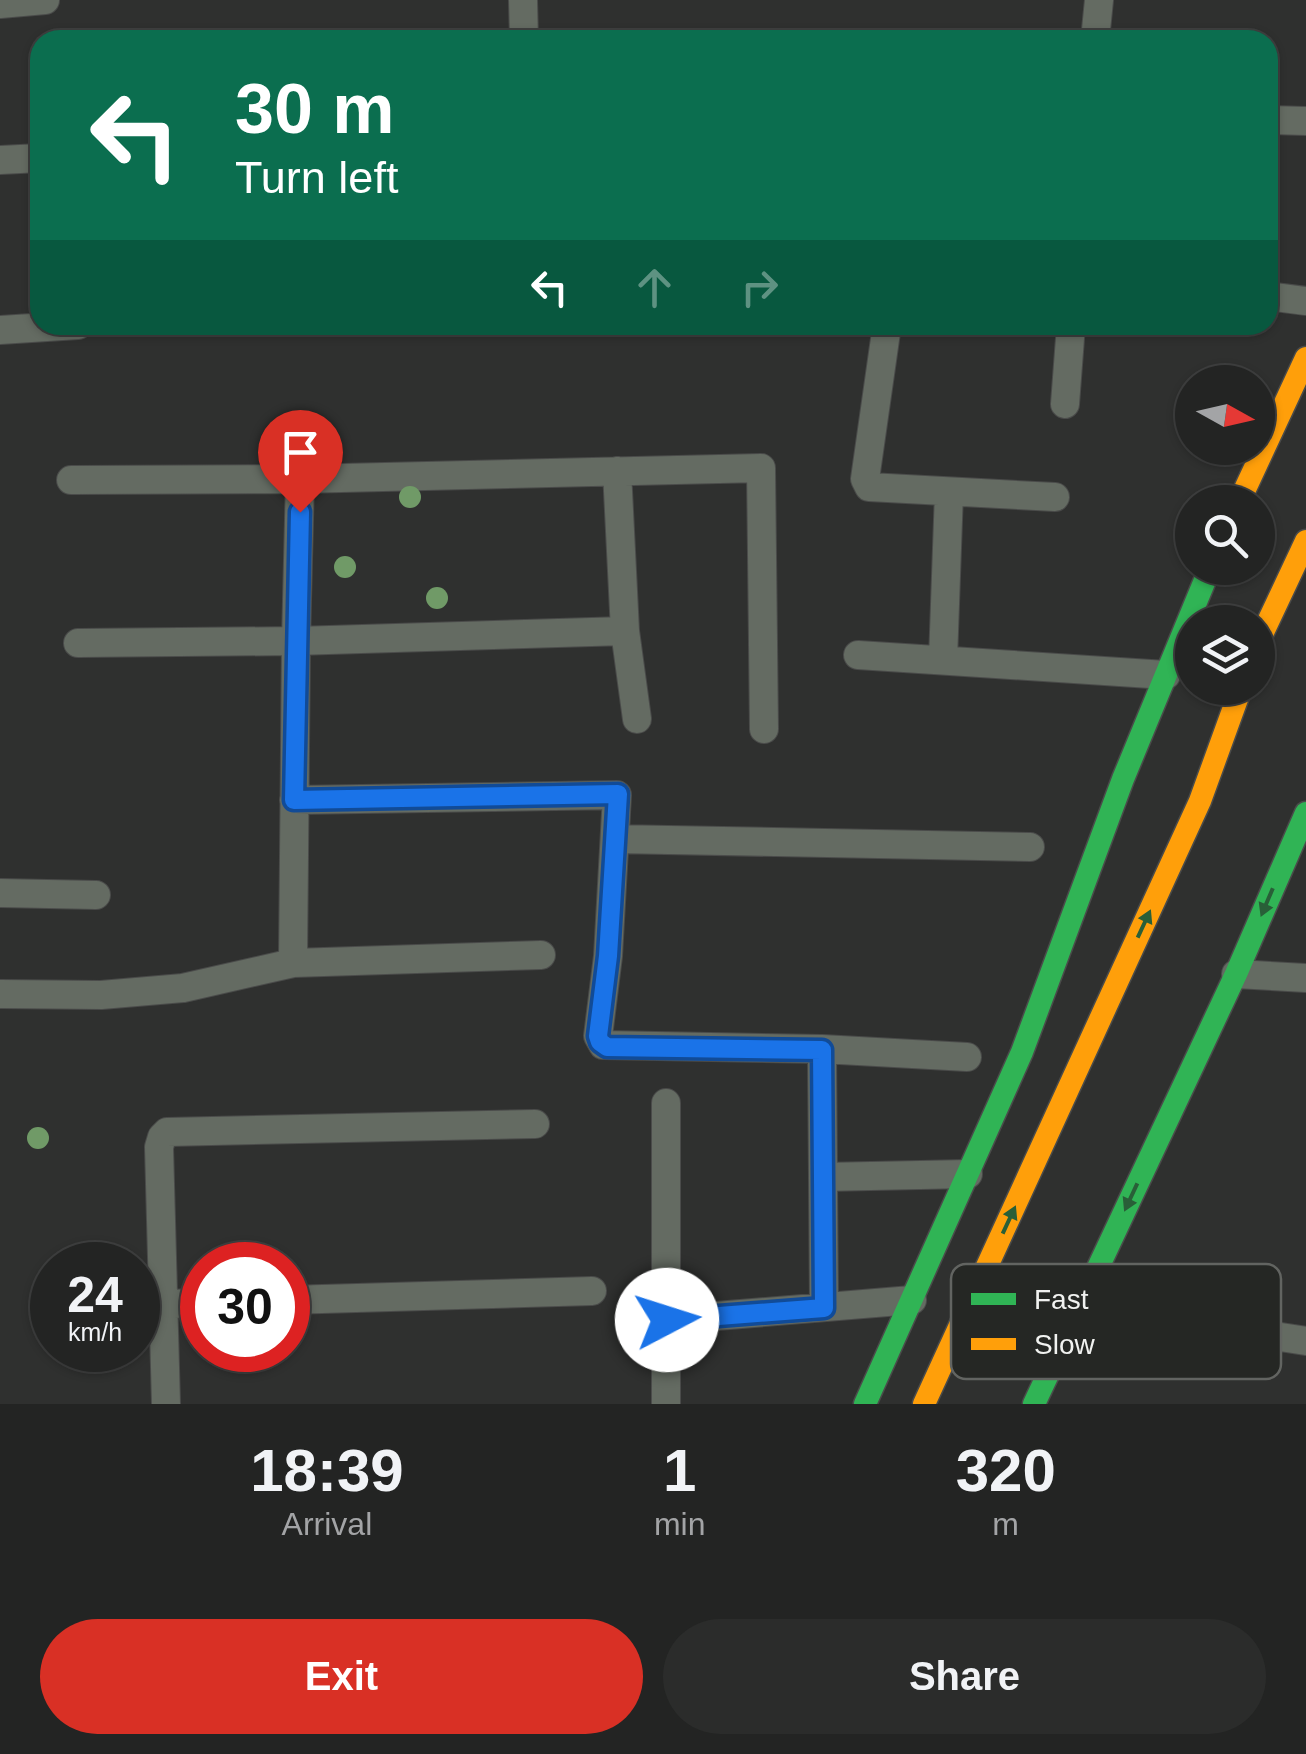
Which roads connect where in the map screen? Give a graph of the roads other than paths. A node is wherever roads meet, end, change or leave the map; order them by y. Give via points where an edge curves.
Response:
1 (45, 0) edge
2 (523, 0) edge
3 (1099, 0) edge
4 (0, 4) edge
5 (524, 30) edge
6 (1096, 30) edge
7 (1278, 121) edge
8 (1306, 122) edge
9 (30, 158) edge
10 (0, 160) edge
11 (1278, 297) edge
12 (1306, 301) edge
13 (30, 328) edge
14 (0, 330) edge
15 (886, 335) edge
16 (1070, 335) edge
17 (1306, 358) edge
18 (1065, 404) dead end
19 (617, 472) junction
20 (71, 480) dead end
21 (300, 480) junction
22 (1247, 485) edge
23 (950, 492) junction
24 (1055, 497) dead end
25 (1306, 541) edge
26 (1203, 585) edge
27 (1275, 607) edge
28 (624, 631) junction
29 (296, 641) junction
30 (78, 643) dead end
31 (858, 655) dead end
32 (943, 660) junction
33 (1166, 674) junction
34 (1235, 705) edge
35 (637, 719) dead end
36 (764, 729) dead end
37 (294, 800) junction
38 (1306, 813) edge
39 (615, 839) junction
40 (1030, 847) dead end
41 (0, 893) edge
42 (96, 895) dead end
43 (542, 955) dead end
44 (293, 963) junction
45 (1254, 975) junction
46 (1306, 978) edge
47 (0, 994) edge
48 (822, 1050) junction
49 (967, 1056) dead end
50 (666, 1103) dead end
51 (536, 1124) dead end
52 (968, 1174) junction
53 (823, 1176) junction
54 (988, 1264) edge
55 (1106, 1264) edge
56 (592, 1291) dead end
57 (310, 1299) edge
58 (912, 1300) junction
59 (164, 1304) junction
60 (180, 1304) edge
61 (824, 1308) junction
62 (667, 1320) junction
63 (1281, 1337) edge
64 (1306, 1341) edge
65 (951, 1345) edge
66 (1047, 1379) edge
67 (166, 1404) edge
68 (666, 1404) edge
69 (865, 1404) edge
70 (924, 1404) edge
71 (1034, 1404) edge

1 - 4 street
2 - 5 street
3 - 6 street
7 - 8 street
9 - 10 street
11 - 12 street
13 - 14 street
15 - 23 street via 866,484
16 - 18 street
17 - 22 main road
19 - 21 street
19 - 28 street
19 - 36 street via 761,468
20 - 21 street
21 - 29 street
23 - 24 street
23 - 32 street
25 - 27 main road
26 - 33 main road
28 - 29 street
28 - 35 street
29 - 30 street
29 - 37 street
31 - 32 street
32 - 33 street
33 - 52 main road via 1022,1052
54 -> 34 main road via 1200,800
37 - 39 street via 618,794
37 - 44 street
38 -> 45 main road
39 - 40 street
39 - 48 street via 600,1042
41 - 42 street
43 - 44 street
44 - 47 street via 182,988
45 - 46 street
45 -> 55 main road
48 - 49 street
48 - 53 street
50 - 62 street
51 - 59 street via 167,1132 159,1147
52 - 53 street
52 - 58 main road
53 - 61 street
56 - 57 street
58 - 61 street
58 - 69 main road
59 - 60 street
59 - 67 street
61 - 62 street
62 - 68 street
63 - 64 street
70 -> 65 main road
66 -> 71 main road

